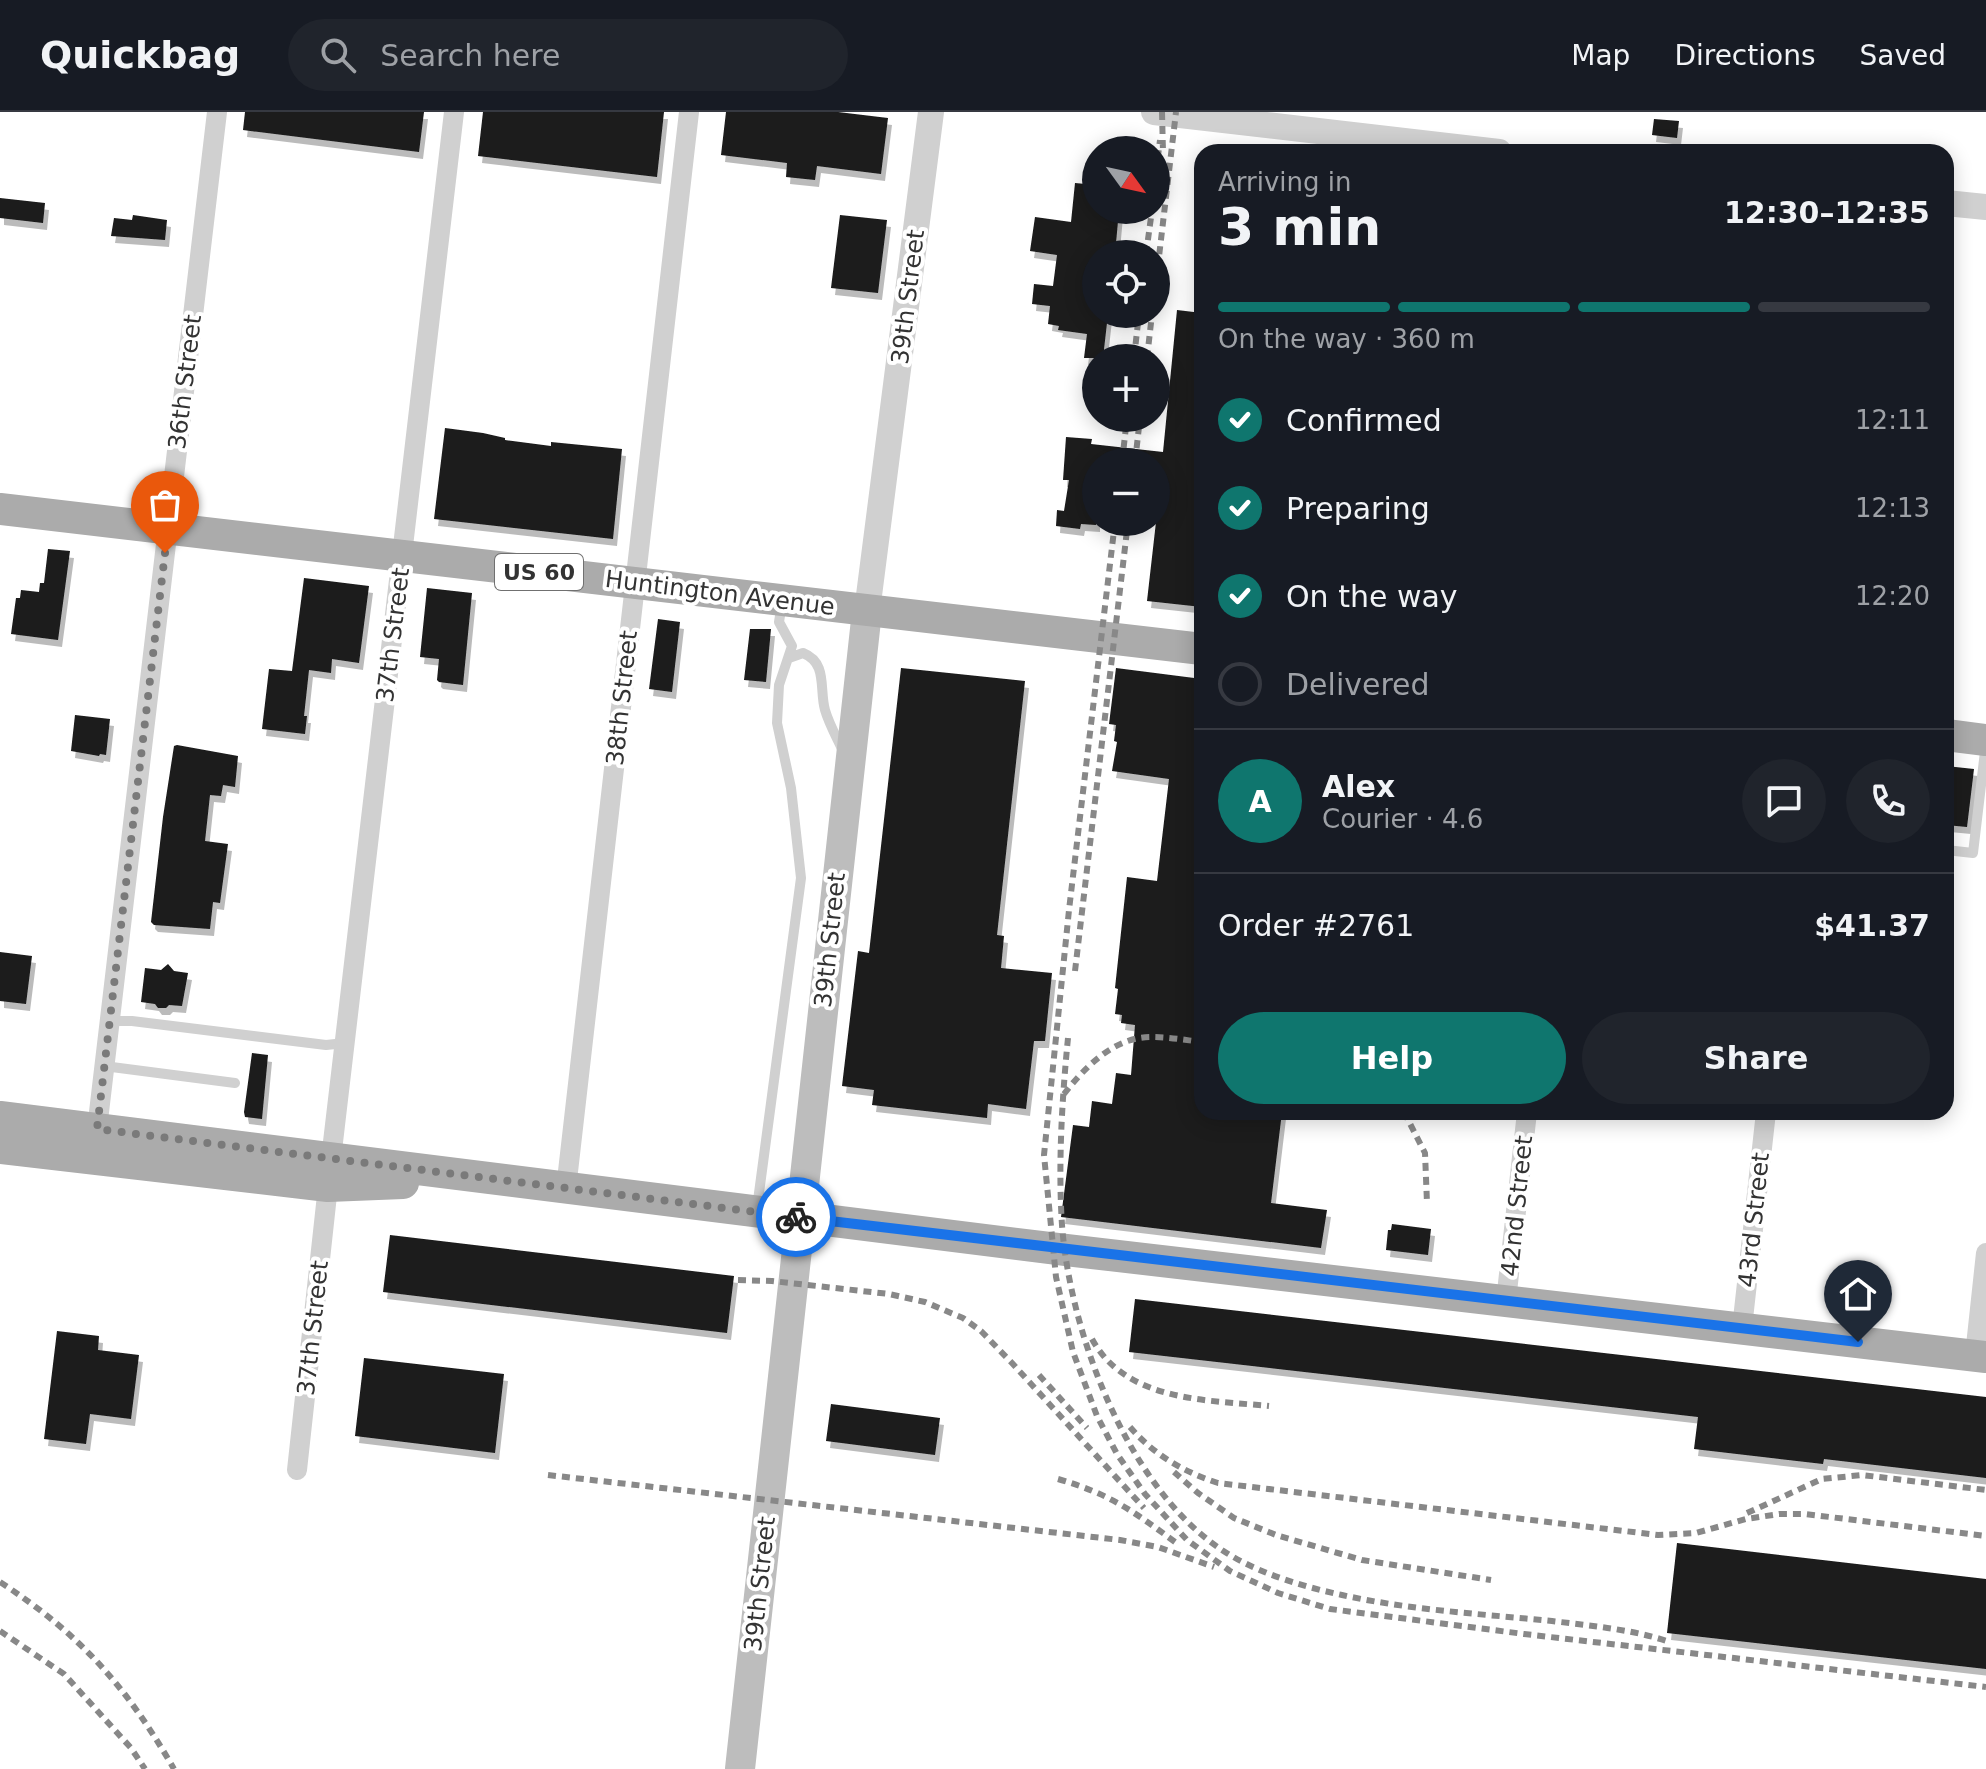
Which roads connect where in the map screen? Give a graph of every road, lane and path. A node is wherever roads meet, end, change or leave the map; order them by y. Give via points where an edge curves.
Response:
1 (217, 112) edge
2 (454, 112) edge
3 (689, 112) edge
4 (931, 112) edge
5 (1154, 112) edge
6 (1388, 144) edge
7 (1954, 204) edge
8 (1986, 207) edge
9 (0, 509) edge
10 (168, 530) junction
11 (402, 558) junction
12 (635, 584) junction
13 (782, 601) junction
14 (867, 611) junction
15 (1194, 648) edge
16 (789, 658) junction
17 (1954, 736) edge
18 (1986, 740) edge
19 (849, 763) junction
20 (1954, 851) edge
21 (109, 1021) junction
22 (345, 1043) junction
23 (104, 1066) junction
24 (235, 1083) dead end
25 (0, 1117) edge
26 (1526, 1120) edge
27 (1765, 1120) edge
28 (97, 1129) junction
29 (0, 1148) edge
30 (330, 1172) junction
31 (566, 1189) junction
32 (756, 1212) junction
33 (1986, 1253) edge
34 (1506, 1301) junction
35 (1742, 1328) junction
36 (1980, 1356) edge
37 (297, 1470) dead end
38 (740, 1769) edge

1 - 10 street, 36th Street
2 - 11 street, 37th Street
3 - 12 street, 38th Street
4 - 14 street, 39th Street
5 - 6 street
7 - 8 street
9 - 10 main road, Huntington Avenue / US 60
10 - 11 main road, Huntington Avenue / US 60
10 - 21 street, 36th Street
11 - 12 main road, Huntington Avenue / US 60
11 - 22 street, 37th Street
12 - 13 main road, Huntington Avenue / US 60
12 - 31 street, 38th Street
13 - 14 main road, Huntington Avenue / US 60
13 - 16 lane via 779,622 792,646
14 - 15 main road, Huntington Avenue / US 60
14 - 19 main road, 39th Street
16 - 19 lane via 803,653 814,660 827,717
16 - 32 lane via 779,685 777,725 791,788 801,878
17 - 18 main road
18 - 20 lane via 1973,853
19 - 38 main road, 39th Street
21 - 22 lane
21 - 23 street, 36th Street
22 - 30 street, 37th Street
23 - 24 lane
23 - 28 street, 36th Street
25 - 28 main road
26 - 34 street, 42nd Street
27 - 35 street, 43rd Street
28 - 30 main road
29 - 30 main road
30 - 31 main road
30 - 37 street, 37th Street
31 - 32 main road
32 - 34 main road
33 - 36 street
34 - 35 main road
35 - 36 main road

